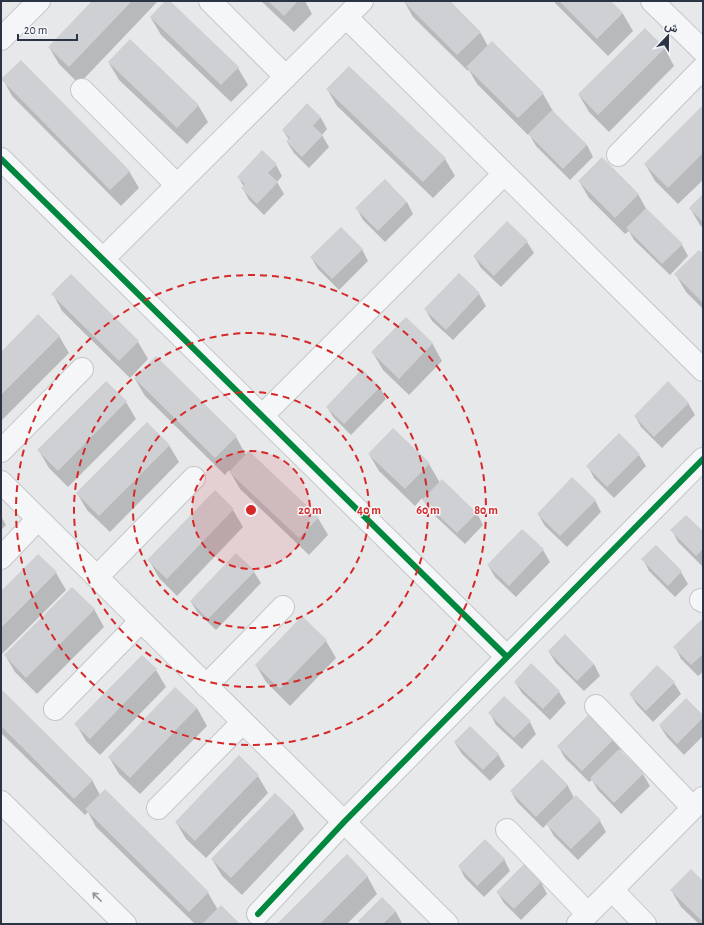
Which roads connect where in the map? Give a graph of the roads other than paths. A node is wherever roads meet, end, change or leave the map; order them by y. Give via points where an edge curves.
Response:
1 (39, 1) edge
2 (210, 1) edge
3 (362, 1) edge
4 (652, 1) edge
5 (346, 17) junction
6 (1, 39) edge
7 (703, 51) edge
8 (703, 68) edge
9 (286, 77) junction
10 (82, 90) dead end
11 (618, 155) dead end
12 (1, 159) edge
13 (504, 174) junction
14 (177, 185) junction
15 (103, 259) junction
16 (82, 369) dead end
17 (703, 370) edge
18 (262, 416) junction
19 (1, 451) edge
20 (703, 459) edge
21 (194, 478) dead end
22 (1, 482) edge
23 (38, 519) junction
24 (1, 558) edge
25 (96, 577) junction
26 (284, 607) dead end
27 (141, 621) junction
28 (507, 657) junction
29 (206, 686) junction
30 (596, 706) dead end
31 (56, 709) dead end
32 (243, 722) junction
33 (1, 802) edge
34 (698, 803) edge
35 (158, 808) dead end
36 (344, 822) junction
37 (508, 830) dead end
38 (612, 890) junction
39 (258, 914) dead end
40 (583, 919) edge
41 (125, 924) edge
42 (447, 924) edge
43 (645, 924) edge

1 - 6 street
2 - 9 street
3 - 5 street
4 - 7 street
5 - 9 street
5 - 13 street
8 - 11 street
9 - 14 street
10 - 14 street
12 - 15 street
13 - 17 street
13 - 18 street
14 - 15 street
15 - 18 street
16 - 19 street
18 - 28 street
20 - 28 street
21 - 25 street
22 - 23 street
23 - 24 street
23 - 25 street
25 - 27 street
26 - 29 street
27 - 29 street
27 - 31 street
28 - 36 street
29 - 32 street
30 - 34 street
32 - 35 street
32 - 36 street
41 -> 33 street
34 - 38 street
36 - 39 street
36 - 42 street
37 - 40 street
38 - 40 street
38 - 43 street

